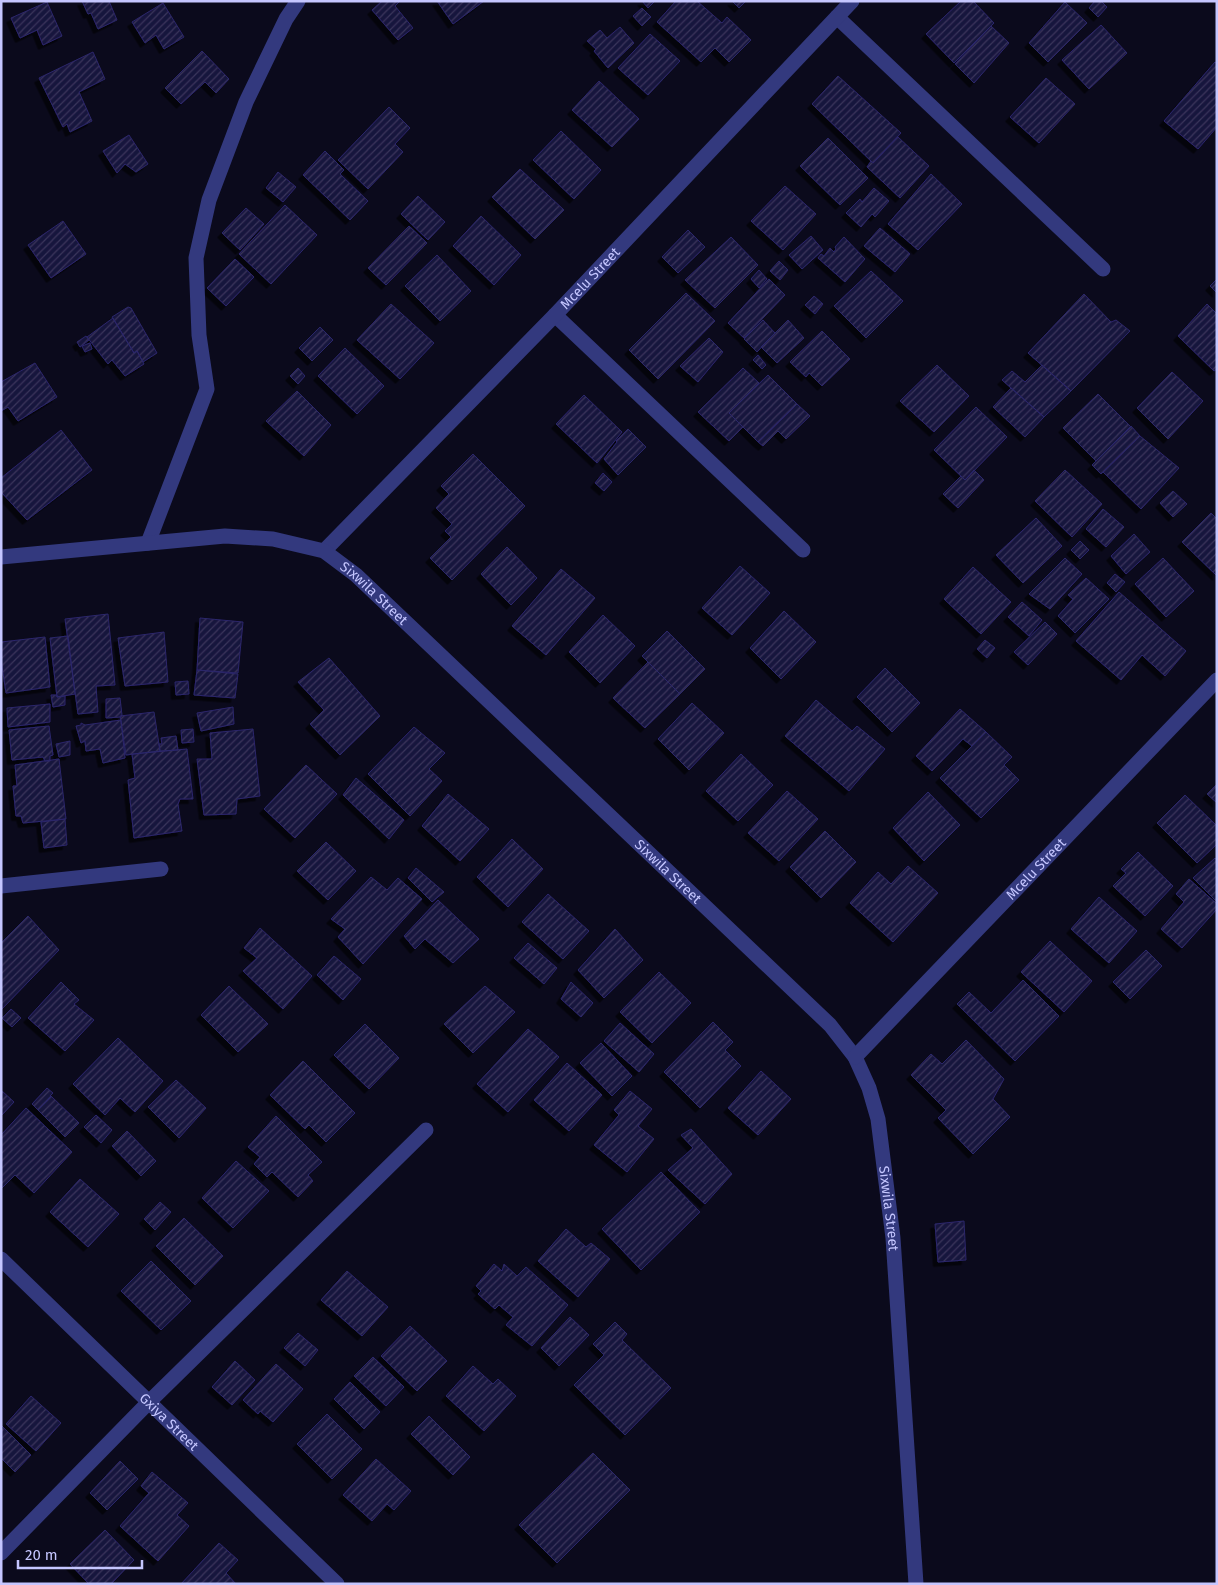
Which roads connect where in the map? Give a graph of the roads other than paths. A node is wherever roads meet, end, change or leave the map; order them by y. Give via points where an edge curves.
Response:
1 (298, 1) edge
2 (852, 1) edge
3 (838, 17) junction
4 (1104, 269) dead end
5 (555, 316) junction
6 (148, 543) junction
7 (803, 550) dead end
8 (324, 551) junction
9 (1, 558) edge
10 (1217, 680) edge
11 (161, 869) dead end
12 (1, 886) edge
13 (854, 1057) junction
14 (426, 1130) dead end
15 (1, 1259) edge
16 (149, 1402) junction
17 (1, 1553) edge
18 (337, 1584) edge
19 (916, 1584) edge

1 - 6 street via 246,102 209,200 196,258 199,335 207,389
2 - 3 street, Mcelu Street
3 - 4 street
3 - 5 street, Mcelu Street
5 - 7 street
5 - 8 street, Mcelu Street
6 - 8 street, Sixwila Street via 225,536 273,539
6 - 9 street, Sixwila Street
8 - 13 street, Sixwila Street via 356,575 830,1025
10 - 13 street, Mcelu Street
11 - 12 street
13 - 19 street, Sixwila Street via 869,1088 878,1119 893,1238
14 - 16 street
15 - 16 street, Gxiya Street
16 - 17 street
16 - 18 street, Gxiya Street

